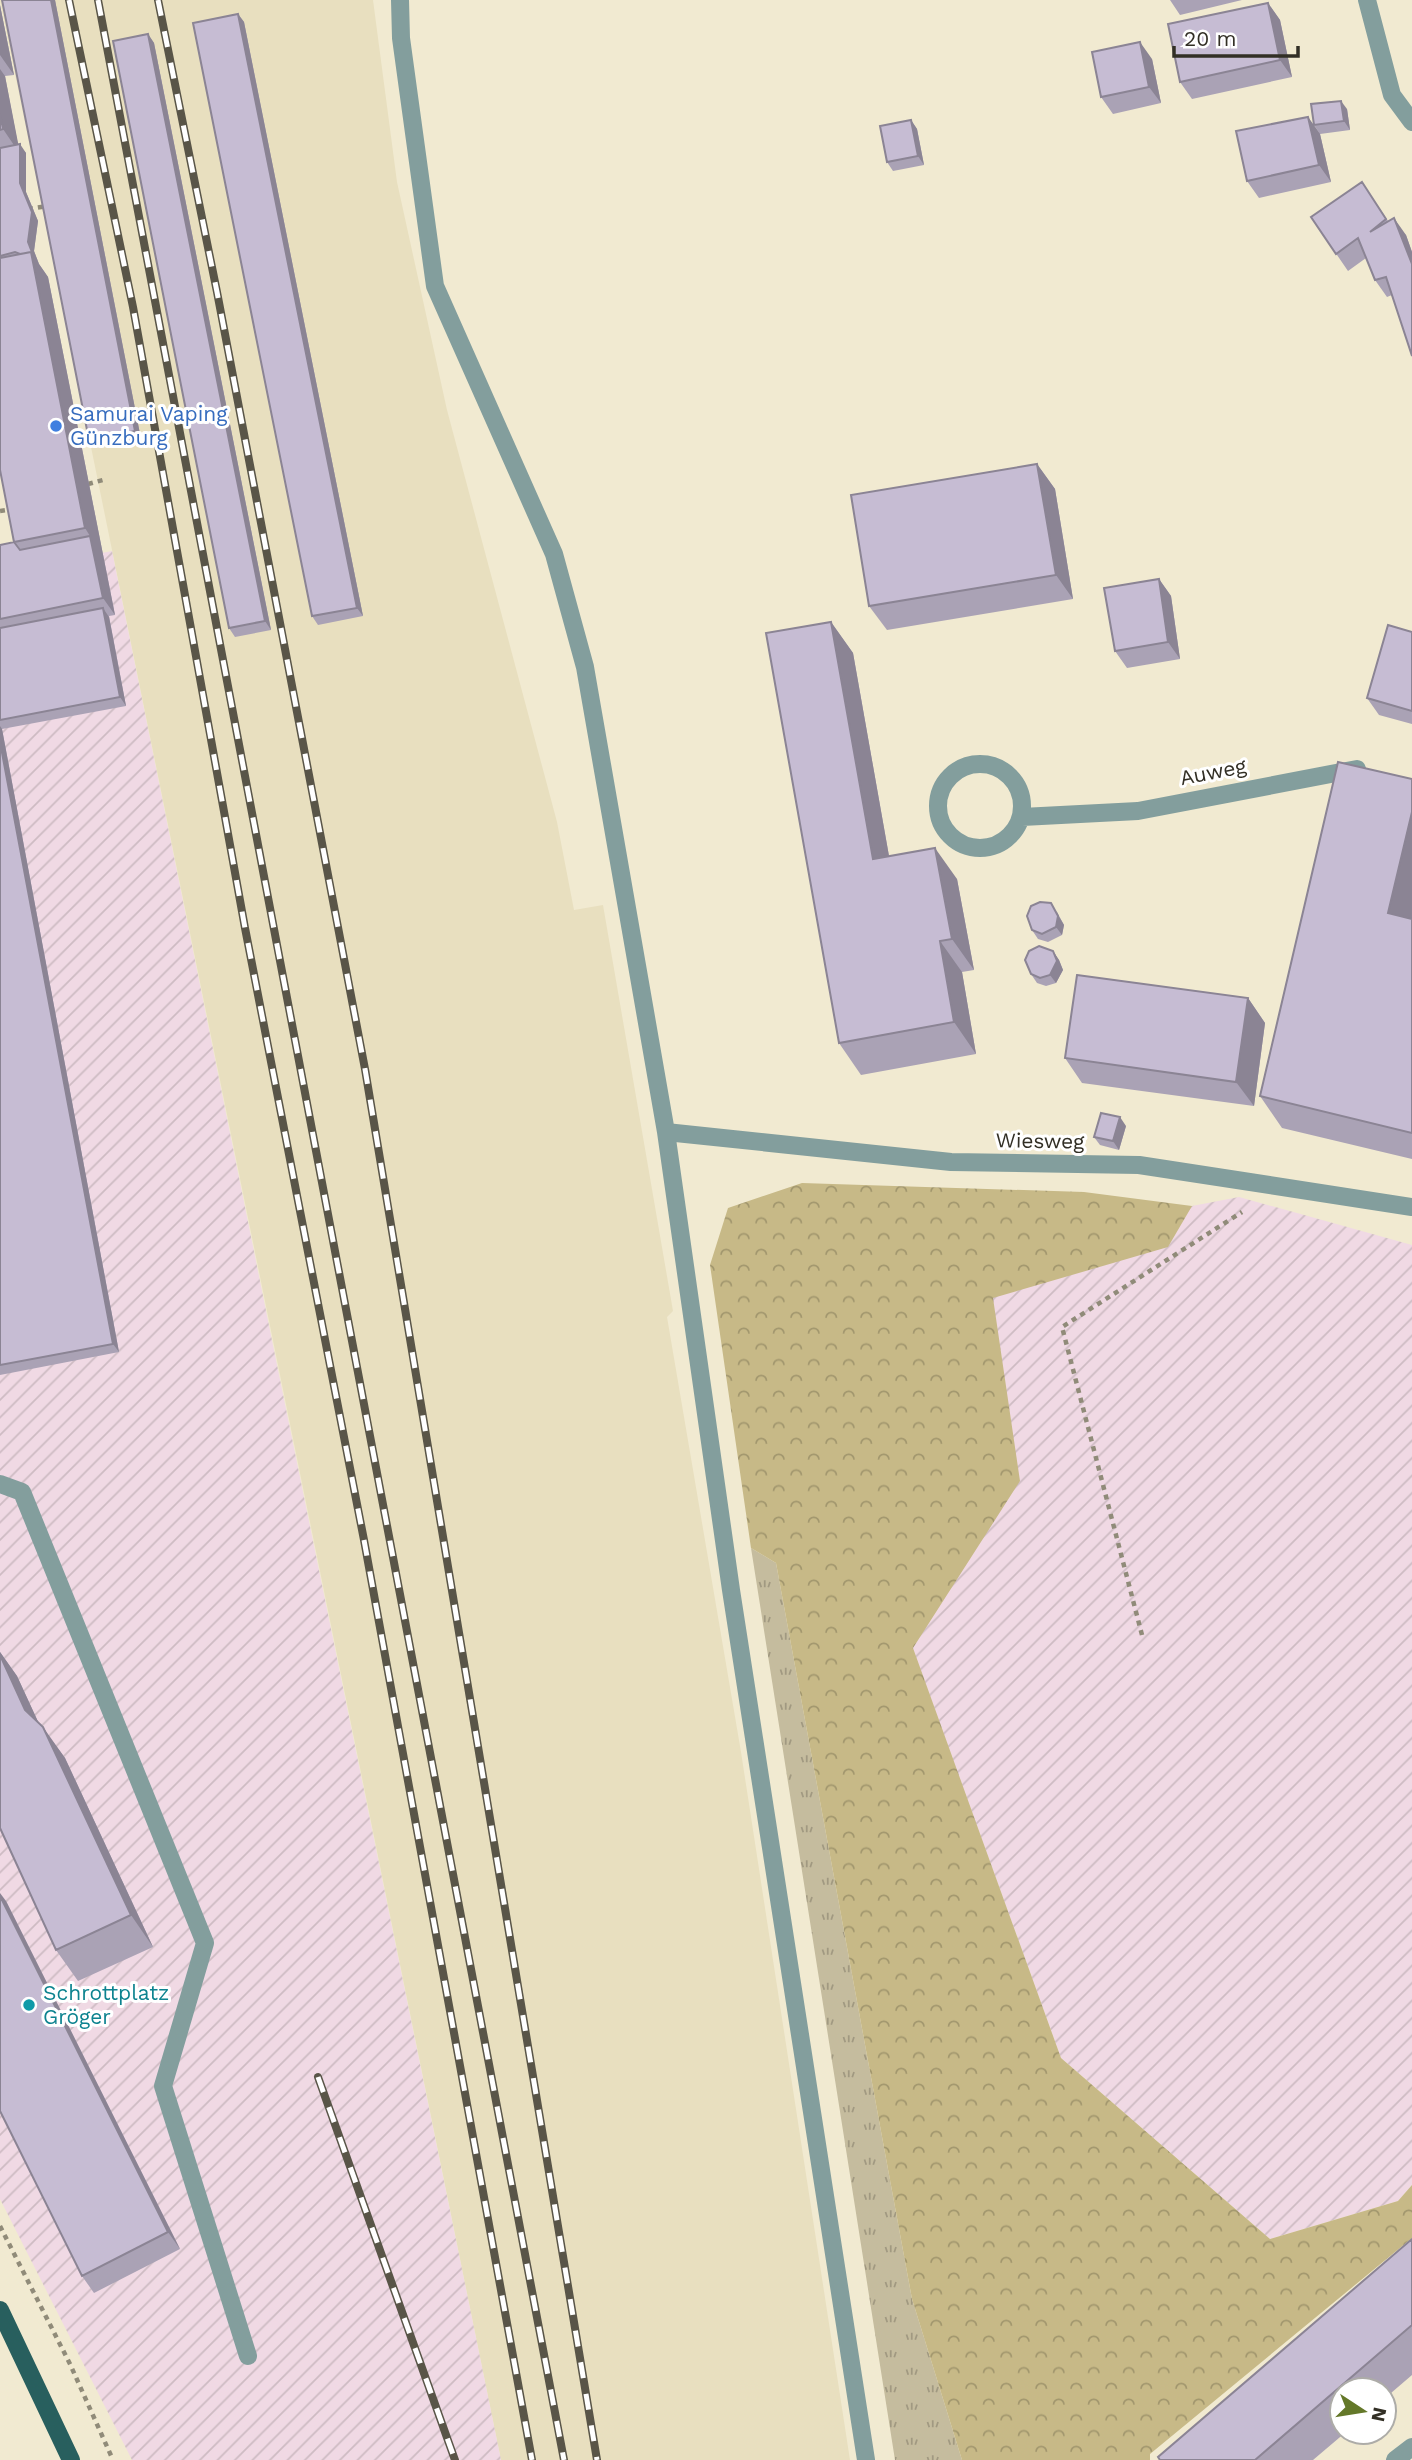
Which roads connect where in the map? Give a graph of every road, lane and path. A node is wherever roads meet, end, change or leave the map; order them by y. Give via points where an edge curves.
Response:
1 (400, 0) edge
2 (1367, 0) edge
3 (1412, 122) edge
4 (60, 204) edge
5 (23, 210) edge
6 (103, 480) dead end
7 (88, 484) dead end
8 (13, 498) edge
9 (0, 511) edge
10 (1378, 773) edge
11 (1022, 817) junction
12 (666, 1132) junction
13 (1283, 1186) junction
14 (1412, 1208) edge
15 (0, 1484) edge
16 (1142, 1635) dead end
17 (0, 2226) edge
18 (0, 2311) edge
19 (248, 2356) dead end
20 (1412, 2447) edge
21 (71, 2460) edge
22 (113, 2460) edge
23 (866, 2460) edge
24 (1395, 2460) edge

1 - 12 street via 401,38 435,286 554,554 584,667
2 - 3 street via 1392,95
4 - 5 path
6 - 7 path
8 - 9 path via 15,508
10 - 11 street, Auweg via 1355,768 1138,811
11 - 11 street via 1020,789 1012,777 987,764 959,768 948,777 938,803 939,817 954,840 980,849 1006,840
12 - 13 street, Wiesweg via 951,1162 1139,1165
12 - 23 street
13 - 14 street, Wiesweg
13 - 16 path via 1062,1327
15 - 19 street via 22,1492 205,1943 163,2086
17 - 22 path
18 - 21 main road
20 - 24 street

